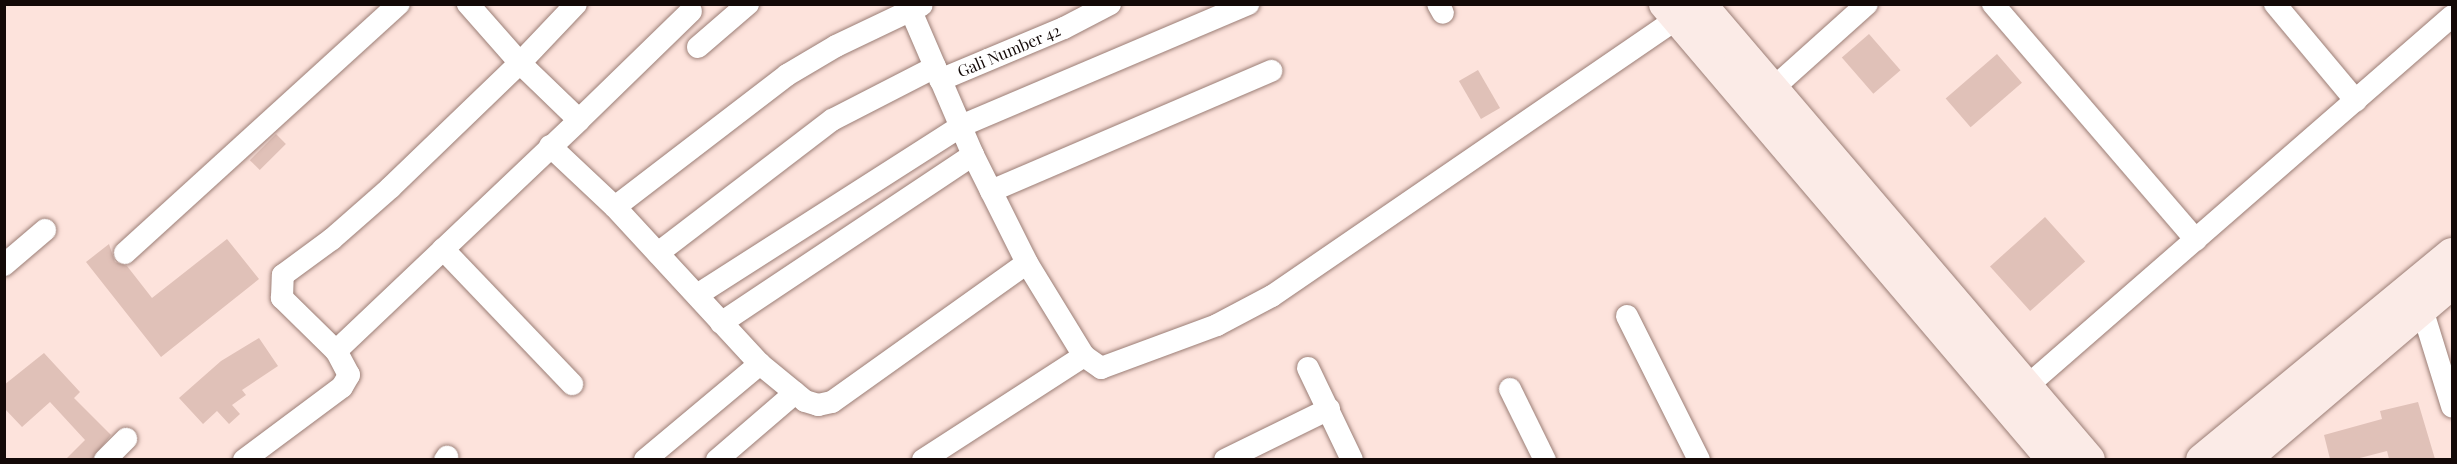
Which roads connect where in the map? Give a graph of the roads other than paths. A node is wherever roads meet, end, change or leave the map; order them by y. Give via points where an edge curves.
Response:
1 (399, 4) edge
2 (468, 4) edge
3 (576, 4) edge
4 (748, 4) edge
5 (1110, 4) edge
6 (1248, 4) edge
7 (1867, 4) edge
8 (1993, 4) edge
9 (2275, 4) edge
10 (914, 7) edge
11 (1685, 8) edge
12 (692, 11) dead end
13 (2452, 16) edge
14 (698, 46) dead end
15 (520, 63) junction
16 (1271, 71) dead end
17 (938, 73) junction
18 (1762, 98) junction
19 (2356, 101) junction
20 (579, 120) junction
21 (963, 125) junction
22 (550, 146) junction
23 (973, 155) junction
24 (991, 191) junction
25 (615, 207) junction
26 (45, 230) dead end
27 (2196, 240) junction
28 (443, 249) junction
29 (125, 253) dead end
30 (658, 253) junction
31 (2452, 254) edge
32 (1027, 263) junction
33 (4, 265) edge
34 (2452, 284) edge
35 (697, 295) junction
36 (2422, 309) junction
37 (1627, 316) dead end
38 (722, 323) junction
39 (336, 351) junction
40 (1084, 356) junction
41 (760, 364) junction
42 (1308, 368) dead end
43 (572, 384) dead end
44 (2026, 387) junction
45 (1510, 389) dead end
46 (795, 393) junction
47 (2452, 406) edge
48 (1329, 409) junction
49 (126, 439) dead end
50 (105, 459) edge
51 (244, 459) edge
52 (645, 459) edge
53 (717, 459) edge
54 (923, 459) edge
55 (1225, 459) edge
56 (1352, 459) edge
57 (1545, 459) edge
58 (1699, 459) edge
59 (2053, 459) edge
60 (2089, 459) edge
61 (2202, 459) edge
62 (2244, 459) edge

1 - 29 street
2 - 15 street
3 - 15 street
4 - 14 street
5 - 17 street, Gali Number 42 via 1064,28
6 - 21 street
7 - 18 street
8 - 27 street
9 - 19 street
10 - 17 street
10 - 25 street via 787,75
11 - 18 street
11 - 40 street via 1272,296 1217,325 1110,368 1101,368
12 - 20 street
13 - 19 street
15 - 20 street
15 - 39 street via 390,188 283,275 282,298
16 - 24 street
17 - 21 street
17 - 30 street, Gali Number 42 via 832,120
18 - 44 street
18 - 59 street
19 - 27 street
20 - 22 street
21 - 23 street
21 - 35 street
22 - 25 street
22 - 28 street
23 - 24 street
23 - 38 street
24 - 32 street
25 - 30 street
26 - 33 street
27 - 44 street
28 - 39 street
28 - 43 street
30 - 35 street
31 - 61 street
32 - 40 street
32 - 46 street via 832,402 818,405
34 - 36 street
35 - 38 street
36 - 47 street
36 - 62 street
37 - 58 street
38 - 41 street
39 - 51 street via 349,375 342,387
40 - 54 street
41 - 46 street
41 - 52 street
42 - 48 street
44 - 60 street
45 - 57 street
46 - 53 street
48 - 55 street
48 - 56 street
49 - 50 street

